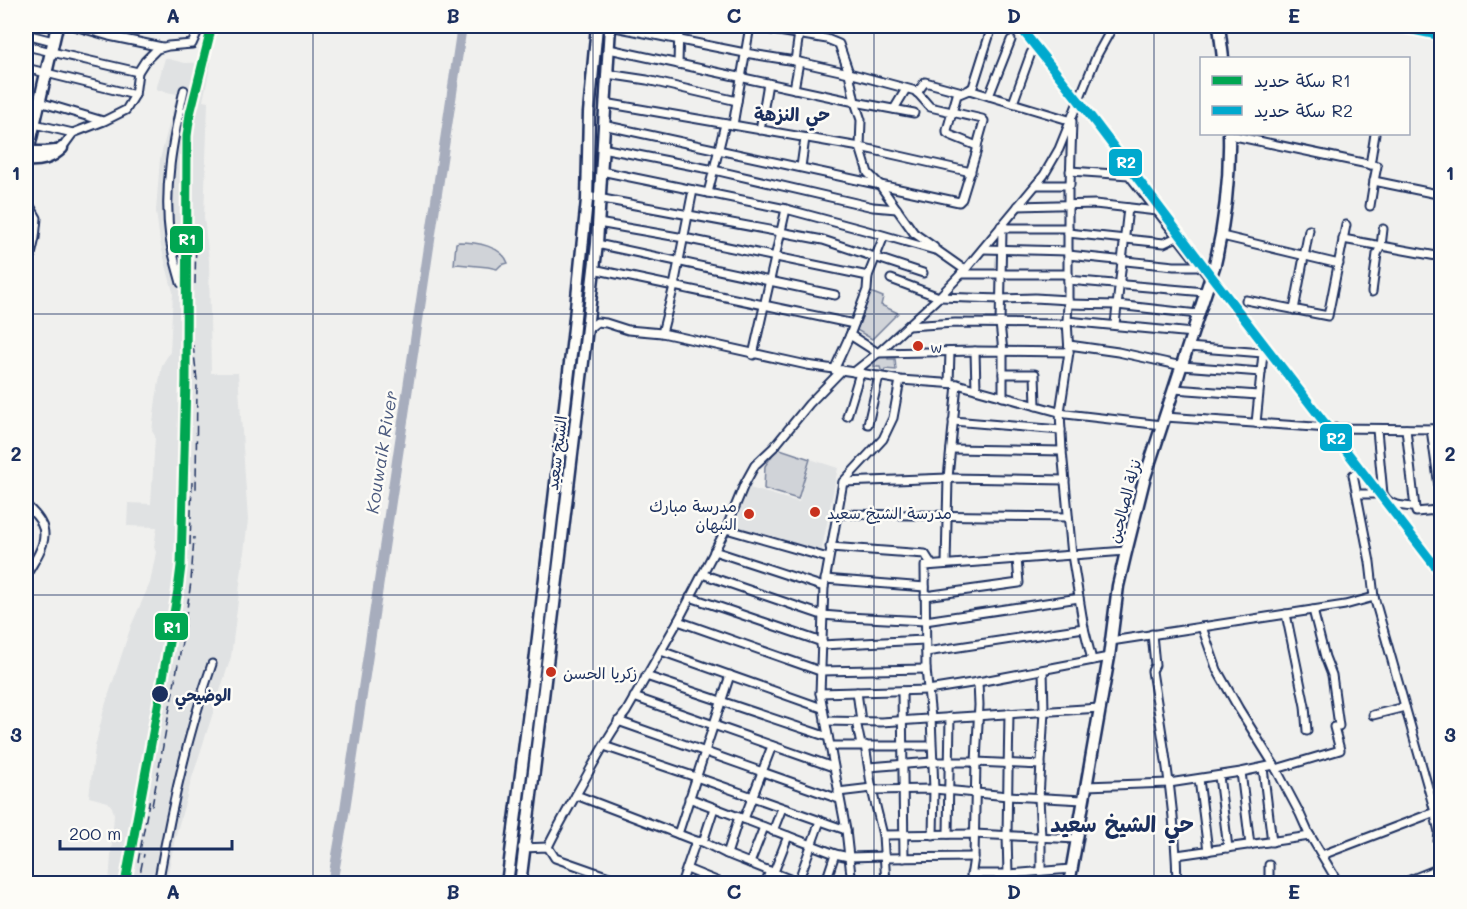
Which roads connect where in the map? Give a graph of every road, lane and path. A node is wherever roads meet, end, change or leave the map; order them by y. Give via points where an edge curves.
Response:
1 (57, 26) edge
2 (74, 26) edge
3 (198, 26) edge
4 (597, 26) edge
5 (610, 26) edge
6 (679, 26) edge
7 (749, 26) edge
8 (800, 26) edge
9 (820, 26) edge
10 (1113, 26) edge
11 (1219, 26) edge
12 (990, 33) dead end
13 (26, 34) edge
14 (799, 34) junction
15 (819, 37) junction
16 (679, 39) junction
17 (1011, 40) dead end
18 (26, 46) edge
19 (52, 47) junction
20 (162, 47) junction
21 (609, 49) junction
22 (746, 52) junction
23 (1031, 53) dead end
24 (1223, 57) edge
25 (797, 61) junction
26 (678, 64) junction
27 (26, 68) edge
28 (46, 72) junction
29 (138, 72) junction
30 (849, 73) junction
31 (607, 74) junction
32 (741, 77) junction
33 (768, 83) junction
34 (794, 89) junction
35 (906, 89) junction
36 (184, 90) dead end
37 (966, 92) junction
38 (917, 93) junction
39 (135, 95) junction
40 (990, 96) junction
41 (26, 98) edge
42 (39, 101) junction
43 (737, 101) junction
44 (855, 102) junction
45 (605, 103) junction
46 (1013, 104) junction
47 (894, 109) junction
48 (951, 112) junction
49 (914, 113) dead end
50 (104, 121) junction
51 (1072, 121) junction
52 (30, 123) edge
53 (724, 124) junction
54 (603, 125) junction
55 (733, 125) junction
56 (760, 130) junction
57 (73, 133) junction
58 (1229, 135) edge
59 (1234, 135) edge
60 (1375, 135) edge
61 (805, 138) junction
62 (977, 146) junction
63 (860, 147) junction
64 (62, 148) joint
65 (602, 148) junction
66 (717, 149) junction
67 (26, 156) edge
68 (1370, 165) junction
69 (801, 167) junction
70 (714, 170) junction
71 (601, 171) junction
72 (1070, 171) junction
73 (970, 172) junction
74 (1374, 181) junction
75 (879, 184) junction
76 (1036, 185) junction
77 (1068, 185) junction
78 (693, 189) junction
79 (708, 193) junction
80 (1442, 195) edge
81 (587, 196) junction
82 (26, 199) edge
83 (600, 199) junction
84 (1068, 205) junction
85 (1018, 206) junction
86 (1370, 206) dead end
87 (1128, 208) junction
88 (786, 209) junction
89 (897, 209) junction
90 (1157, 211) junction
91 (688, 215) junction
92 (598, 223) junction
93 (1346, 225) dead end
94 (1001, 226) junction
95 (1383, 229) dead end
96 (1309, 230) dead end
97 (1068, 231) junction
98 (781, 232) junction
99 (884, 236) junction
100 (1222, 236) junction
101 (1177, 237) junction
102 (684, 238) junction
103 (1124, 238) junction
104 (1343, 240) junction
105 (597, 244) junction
106 (1381, 246) junction
107 (983, 249) junction
108 (1002, 250) junction
109 (938, 251) junction
110 (1068, 253) junction
111 (1304, 255) junction
112 (775, 257) junction
113 (876, 257) junction
114 (1442, 257) edge
115 (678, 261) junction
116 (1122, 261) junction
117 (1339, 264) junction
118 (1199, 266) junction
119 (594, 269) junction
120 (963, 272) junction
121 (923, 273) dead end
122 (1002, 274) junction
123 (868, 276) junction
124 (1068, 277) junction
125 (891, 279) dead end
126 (1211, 280) junction
127 (770, 281) junction
128 (181, 283) dead end
129 (1120, 284) junction
130 (674, 286) junction
131 (26, 292) edge
132 (1205, 292) junction
133 (1372, 292) dead end
134 (835, 295) dead end
135 (939, 297) junction
136 (1001, 299) junction
137 (1246, 300) dead end
138 (1068, 302) junction
139 (764, 305) junction
140 (1117, 305) junction
141 (1294, 310) junction
142 (1198, 314) junction
143 (1067, 322) junction
144 (1000, 323) junction
145 (854, 324) junction
146 (1115, 324) junction
147 (908, 326) junction
148 (662, 333) junction
149 (1192, 333) junction
150 (585, 334) junction
151 (850, 334) junction
152 (573, 337) junction
153 (1188, 347) junction
154 (1069, 349) junction
155 (975, 351) junction
156 (878, 352) junction
157 (950, 352) junction
158 (1003, 352) junction
159 (753, 355) junction
160 (1182, 366) junction
161 (834, 370) junction
162 (842, 370) junction
163 (857, 372) junction
164 (1261, 372) junction
165 (1003, 374) junction
166 (879, 376) junction
167 (900, 380) junction
168 (953, 384) junction
169 (976, 389) junction
170 (1174, 389) junction
171 (1258, 395) junction
172 (1003, 397) junction
173 (1036, 406) junction
174 (1060, 412) junction
175 (847, 416) dead end
176 (953, 421) junction
177 (1164, 421) junction
178 (1256, 423) junction
179 (868, 424) dead end
180 (1406, 429) junction
181 (1431, 429) junction
182 (1442, 429) edge
183 (1061, 430) junction
184 (1377, 430) junction
185 (951, 449) junction
186 (1062, 451) junction
187 (1353, 475) dead end
188 (948, 478) junction
189 (1065, 480) junction
190 (843, 482) junction
191 (1357, 494) junction
192 (1383, 494) junction
193 (26, 505) edge
194 (1415, 508) junction
195 (836, 514) junction
196 (947, 515) junction
197 (1068, 517) junction
198 (726, 529) junction
199 (830, 547) junction
200 (714, 550) junction
201 (1126, 551) junction
202 (1072, 555) junction
203 (828, 558) junction
204 (1017, 559) junction
205 (946, 564) junction
206 (932, 565) junction
207 (702, 574) junction
208 (26, 576) edge
209 (825, 583) junction
210 (925, 587) junction
211 (925, 596) junction
212 (690, 597) junction
213 (1374, 597) junction
214 (1079, 598) junction
215 (1313, 610) junction
216 (1286, 614) junction
217 (822, 615) junction
218 (678, 621) junction
219 (925, 621) junction
220 (1202, 627) junction
221 (1084, 628) junction
222 (1152, 634) junction
223 (925, 640) junction
224 (1111, 641) junction
225 (821, 643) junction
226 (661, 651) junction
227 (926, 652) junction
228 (1109, 657) junction
229 (1092, 660) junction
230 (212, 664) dead end
231 (926, 669) junction
232 (1042, 670) junction
233 (820, 671) junction
234 (730, 675) junction
235 (646, 676) junction
236 (978, 682) junction
237 (928, 690) junction
238 (902, 691) junction
239 (857, 692) junction
240 (820, 693) junction
241 (634, 697) junction
242 (722, 701) junction
243 (1405, 707) junction
244 (822, 708) junction
245 (1100, 708) junction
246 (1044, 711) junction
247 (1009, 713) junction
248 (1373, 715) dead end
249 (978, 716) junction
250 (950, 717) junction
251 (931, 718) junction
252 (901, 720) junction
253 (618, 721) junction
254 (825, 721) junction
255 (858, 721) junction
256 (714, 725) junction
257 (1307, 731) dead end
258 (828, 737) junction
259 (863, 745) junction
260 (902, 745) junction
261 (604, 746) junction
262 (772, 746) junction
263 (830, 746) junction
264 (931, 746) junction
265 (705, 751) junction
266 (932, 762) junction
267 (950, 762) junction
268 (976, 762) junction
269 (1009, 763) junction
270 (902, 765) junction
271 (1041, 765) junction
272 (833, 767) junction
273 (869, 767) junction
274 (1275, 767) junction
275 (1263, 768) junction
276 (762, 771) junction
277 (1241, 772) junction
278 (1219, 776) junction
279 (696, 777) junction
280 (1199, 779) junction
281 (1169, 783) junction
282 (1086, 786) junction
283 (872, 789) junction
284 (903, 789) junction
285 (934, 789) junction
286 (949, 791) junction
287 (976, 794) junction
288 (576, 795) junction
289 (839, 795) junction
290 (1008, 796) junction
291 (752, 797) junction
292 (689, 798) junction
293 (1039, 798) junction
294 (1083, 800) junction
295 (714, 808) junction
296 (782, 808) junction
297 (1437, 814) edge
298 (741, 818) junction
299 (820, 821) junction
300 (764, 827) junction
301 (846, 830) junction
302 (773, 831) junction
303 (678, 834) junction
304 (904, 834) junction
305 (948, 834) junction
306 (975, 834) junction
307 (883, 835) junction
308 (933, 835) junction
309 (1007, 835) junction
310 (788, 836) junction
311 (1310, 836) junction
312 (1041, 837) junction
313 (1077, 838) junction
314 (699, 842) junction
315 (1272, 842) junction
316 (512, 844) junction
317 (811, 845) junction
318 (1250, 845) junction
319 (548, 847) junction
320 (1228, 848) junction
321 (525, 849) junction
322 (1208, 851) junction
323 (726, 854) junction
324 (835, 854) junction
325 (1177, 855) junction
326 (1322, 855) junction
327 (849, 857) junction
328 (884, 857) junction
329 (974, 857) junction
330 (1442, 857) edge
331 (904, 858) junction
332 (750, 863) junction
333 (1269, 865) dead end
334 (1442, 867) edge
335 (687, 869) junction
336 (1071, 869) junction
337 (1041, 871) junction
338 (772, 872) junction
339 (971, 874) junction
340 (1008, 874) junction
341 (723, 883) edge
342 (800, 883) edge
343 (1177, 883) edge
344 (1269, 883) edge
345 (158, 884) edge
346 (507, 884) edge
347 (520, 884) edge
348 (629, 884) edge
349 (681, 884) edge
350 (765, 884) edge
351 (825, 884) edge
352 (852, 884) edge
353 (886, 884) edge
354 (970, 884) edge
355 (1069, 884) edge
356 (1278, 884) edge
357 (1339, 884) edge
358 (1400, 884) edge

1 - 19 main road
2 - 20 street
3 - 20 street via 192,44
4 - 81 main road, الشيخ سعيد
5 - 16 street
5 - 21 main road, الشيخ سعيد
6 - 16 street
7 - 14 street
7 - 22 street
8 - 14 street
9 - 15 street
10 - 51 street
11 - 24 main road
12 - 37 street via 973,87
13 - 19 street
14 - 15 street
14 - 25 street
15 - 30 street via 839,44
16 - 22 street
16 - 26 street
17 - 40 street
18 - 19 street
19 - 28 main road
19 - 29 street
20 - 29 street
21 - 26 street
21 - 31 main road, الشيخ سعيد
22 - 25 street
22 - 32 street
23 - 46 street
25 - 30 street
25 - 34 street
26 - 32 street
27 - 28 street
28 - 39 street
28 - 42 main road
29 - 39 street
30 - 35 street
30 - 44 street
31 - 43 street
31 - 45 main road, الشيخ سعيد
32 - 33 street
32 - 43 street
33 - 34 street
33 - 56 street
34 - 44 street
35 - 38 street
35 - 47 street
36 - 128 street via 170,160 167,208
37 - 38 street via 925,82
37 - 40 street
37 - 48 street via 957,94
38 - 48 street via 930,107
39 - 50 street via 126,110
40 - 46 street
41 - 42 street
42 - 50 street
42 - 52 main road
43 - 55 street
44 - 47 street
44 - 63 street via 861,120
45 - 53 street
45 - 54 main road, الشيخ سعيد
46 - 51 street
47 - 49 street
48 - 62 street via 947,133
48 - 62 street via 984,121
50 - 57 street
51 - 72 street
51 - 76 street
52 - 57 street
52 - 67 main road
53 - 55 street
53 - 66 street
54 - 65 main road, الشيخ سعيد
54 - 66 street
55 - 56 street
56 - 61 street
57 - 64 street
58 - 100 main road, نزلة الصالحين
59 - 68 street
60 - 68 street
61 - 63 street
61 - 69 street
62 - 73 street
63 - 73 street
63 - 75 street via 868,173
64 - 67 main road
65 - 70 street
65 - 71 main road, الشيخ سعيد
66 - 69 street
66 - 70 street
68 - 74 street via 1377,167
69 - 75 street
70 - 79 street
70 - 89 street via 873,207
71 - 78 street
71 - 83 main road, الشيخ سعيد
72 - 77 street
72 - 90 street via 1129,175
73 - 75 street via 958,202
74 - 80 street
74 - 86 street
75 - 89 street
76 - 77 street
76 - 85 street
77 - 84 street
78 - 79 street
78 - 91 street
79 - 88 street
81 - 83 street
81 - 152 main road, الشيخ سعيد
82 - 131 street via 36,218
83 - 91 street
83 - 92 main road, الشيخ سعيد
84 - 85 street
84 - 87 street
84 - 97 street
85 - 94 street
87 - 90 street
87 - 103 street
88 - 98 street
88 - 99 street
89 - 109 street via 915,233
90 - 101 street
91 - 98 street
91 - 102 street
92 - 102 street
92 - 105 main road, الشيخ سعيد
93 - 104 street
94 - 97 street
94 - 107 street
94 - 108 street
95 - 106 street
96 - 111 street
97 - 103 street
97 - 110 street
98 - 112 street
98 - 113 street
99 - 109 street
99 - 113 street
100 - 111 street
100 - 126 main road, نزلة الصالحين
101 - 103 street via 1164,243
101 - 118 street
102 - 112 street
102 - 115 street
103 - 116 street
104 - 106 street
104 - 117 street
105 - 115 street
105 - 119 main road, الشيخ سعيد
106 - 114 street
106 - 133 street
107 - 108 street
107 - 120 street
108 - 110 street
108 - 122 street
109 - 120 street
110 - 116 street
110 - 124 street
111 - 117 street
111 - 141 street
112 - 123 street
112 - 127 street
113 - 121 street
113 - 123 street
115 - 127 street
115 - 130 street
116 - 118 street
116 - 129 street
117 - 141 street via 1328,316
118 - 126 street
119 - 130 street
119 - 150 main road, الشيخ سعيد
120 - 122 street
120 - 135 street
122 - 124 street
122 - 136 street
123 - 145 street
124 - 129 street
124 - 138 street
125 - 135 street
126 - 132 main road, نزلة الصالحين
127 - 134 street
127 - 139 street
129 - 132 street
129 - 140 street
130 - 139 street
130 - 148 street
132 - 142 main road, نزلة الصالحين
135 - 136 street
135 - 147 street
136 - 138 street
136 - 144 street
137 - 141 street
138 - 140 street
138 - 143 street
139 - 145 street
139 - 159 street
140 - 142 street
140 - 146 street
142 - 149 main road, نزلة الصالحين
143 - 144 street
143 - 146 street
143 - 154 street
144 - 147 street
144 - 158 street
145 - 151 street
146 - 149 street
147 - 156 street
148 - 150 street via 597,322
148 - 159 street
149 - 153 main road, نزلة الصالحين
150 - 152 main road
150 - 321 main road, الشيخ سعيد
151 - 156 street
151 - 161 street
152 - 316 main road, الشيخ سعيد
153 - 160 main road, نزلة الصالحين
153 - 164 street via 1263,353
154 - 158 street
154 - 160 street via 1118,352
154 - 174 street
155 - 157 street
155 - 158 street
155 - 169 street
156 - 157 street
156 - 163 street
157 - 168 street
158 - 165 street
159 - 161 street
160 - 164 street
160 - 170 main road, نزلة الصالحين
161 - 162 street
162 - 163 street
162 - 198 street via 755,465
163 - 166 street
163 - 175 street
164 - 171 street
165 - 172 street
165 - 173 street via 1035,374
166 - 167 street
166 - 179 street
167 - 168 street
167 - 190 street via 883,439
168 - 169 street
168 - 176 street
169 - 172 street
170 - 171 street
170 - 177 main road, نزلة الصالحين
171 - 178 street
172 - 173 street
173 - 174 street
174 - 177 street
174 - 183 street
176 - 183 street
176 - 185 street
177 - 178 street
177 - 201 main road, نزلة الصالحين
178 - 184 street
180 - 181 street
180 - 184 street
180 - 194 street
181 - 182 street
181 - 194 street via 1439,508 1420,513
183 - 186 street
184 - 192 street
185 - 186 street
185 - 188 street
186 - 189 street
187 - 191 street
188 - 189 street
188 - 190 street
188 - 196 street
189 - 197 street
190 - 195 street
191 - 192 street
191 - 213 street
192 - 194 street via 1390,502
193 - 208 street via 41,522 44,533
195 - 196 street
195 - 199 street
196 - 197 street
196 - 205 street
197 - 202 street
198 - 200 street
198 - 203 street
199 - 203 street
199 - 206 street via 925,554
200 - 207 street
200 - 209 street
201 - 202 street
201 - 224 main road, نزلة الصالحين
202 - 204 street
202 - 214 street
203 - 209 street
204 - 205 street
204 - 211 street via 1019,583
205 - 206 street
206 - 210 street via 925,566
207 - 212 street
207 - 217 street
209 - 210 street
209 - 217 street
210 - 211 street
211 - 219 street
212 - 218 street
212 - 225 street
213 - 215 street
213 - 243 street
214 - 219 street
214 - 221 street
215 - 216 street
215 - 274 street via 1332,675 1341,750
216 - 220 street
216 - 257 street
217 - 219 street
217 - 225 street
218 - 226 street
218 - 233 street
219 - 223 street
220 - 222 street
220 - 274 street via 1217,670
221 - 227 street
221 - 229 street
222 - 224 street
222 - 281 street via 1152,671
223 - 225 street
223 - 227 street
224 - 228 main road, نزلة الصالحين
225 - 233 street
226 - 234 street
226 - 235 street
227 - 231 street
228 - 229 street
228 - 245 main road, نزلة الصالحين
229 - 232 street
230 - 345 street via 181,769
231 - 233 street
231 - 237 street
232 - 236 street
232 - 246 street
233 - 240 street
234 - 242 street
234 - 244 street
235 - 241 street
235 - 242 street
236 - 237 street
236 - 249 street
237 - 238 street
237 - 251 street
238 - 239 street
238 - 252 street
239 - 240 street
239 - 255 street
240 - 244 street
241 - 253 street
241 - 256 street
242 - 256 street
242 - 258 street
243 - 248 street
243 - 297 street
244 - 254 street
245 - 246 street
245 - 282 main road, نزلة الصالحين
246 - 247 street
246 - 271 street
247 - 249 street
247 - 269 street
249 - 250 street
249 - 268 street
250 - 251 street
250 - 267 street
251 - 252 street
251 - 264 street
252 - 255 street
252 - 260 street
253 - 261 street
253 - 265 street
254 - 255 street
254 - 258 street
255 - 259 street
256 - 262 street
256 - 265 street
258 - 263 street
259 - 260 street
259 - 263 street
259 - 273 street
260 - 264 street
260 - 270 street
261 - 279 street
261 - 288 street
262 - 272 street
262 - 276 street
263 - 272 street
264 - 266 street
265 - 276 street
265 - 279 street
266 - 267 street
266 - 270 street
266 - 285 street
267 - 268 street
267 - 286 street
268 - 269 street
268 - 287 street
269 - 271 street
269 - 290 street
270 - 273 street
270 - 284 street
271 - 293 street
272 - 289 street
273 - 283 street
274 - 275 street
274 - 311 street
275 - 277 street
275 - 315 street
276 - 289 street
276 - 291 street
277 - 278 street
277 - 318 street
278 - 280 street
278 - 320 street
279 - 291 street
279 - 292 street
280 - 281 street
280 - 322 street
281 - 282 street
281 - 325 street
282 - 294 main road, نزلة الصالحين
283 - 284 street
283 - 289 street
283 - 307 street
284 - 285 street
284 - 304 street
285 - 286 street
285 - 308 street
286 - 287 street
286 - 305 street
287 - 290 street
287 - 306 street
288 - 303 street
288 - 319 street
289 - 301 street
290 - 293 street
290 - 309 street
291 - 296 street
291 - 298 street
292 - 295 street
292 - 303 street
293 - 294 street
293 - 312 street
294 - 313 main road, نزلة الصالحين
295 - 298 street
295 - 314 street
296 - 299 street
296 - 302 street
297 - 326 street
297 - 330 street
298 - 300 street
298 - 323 street
299 - 301 street
299 - 317 street
300 - 302 street
300 - 332 street
301 - 327 street
302 - 310 street
303 - 314 street
304 - 307 street
304 - 308 street
304 - 331 street
305 - 306 street
305 - 308 street
306 - 309 street
306 - 329 street
307 - 328 street
309 - 312 street
309 - 340 street
310 - 317 street
310 - 338 street
311 - 315 street
311 - 326 street
312 - 313 street
312 - 337 street
313 - 336 main road, نزلة الصالحين
314 - 323 street
314 - 335 street
315 - 318 street
316 - 321 street
316 - 346 main road, الشيخ سعيد
317 - 324 street
317 - 342 street
318 - 320 street
319 - 321 street
319 - 348 street via 555,858
320 - 322 street
321 - 347 main road, الشيخ سعيد
322 - 325 street
323 - 332 street
324 - 327 street
324 - 351 street
325 - 343 street
326 - 357 street
327 - 328 street
327 - 352 street
328 - 331 street
328 - 353 street
329 - 331 street
329 - 339 street
332 - 338 street
333 - 344 street
334 - 358 street
335 - 341 street
335 - 349 street
336 - 337 street
336 - 355 main road, نزلة الصالحين
337 - 340 street
338 - 342 street
338 - 350 street
339 - 340 street
339 - 354 street
343 - 344 street
344 - 356 street

